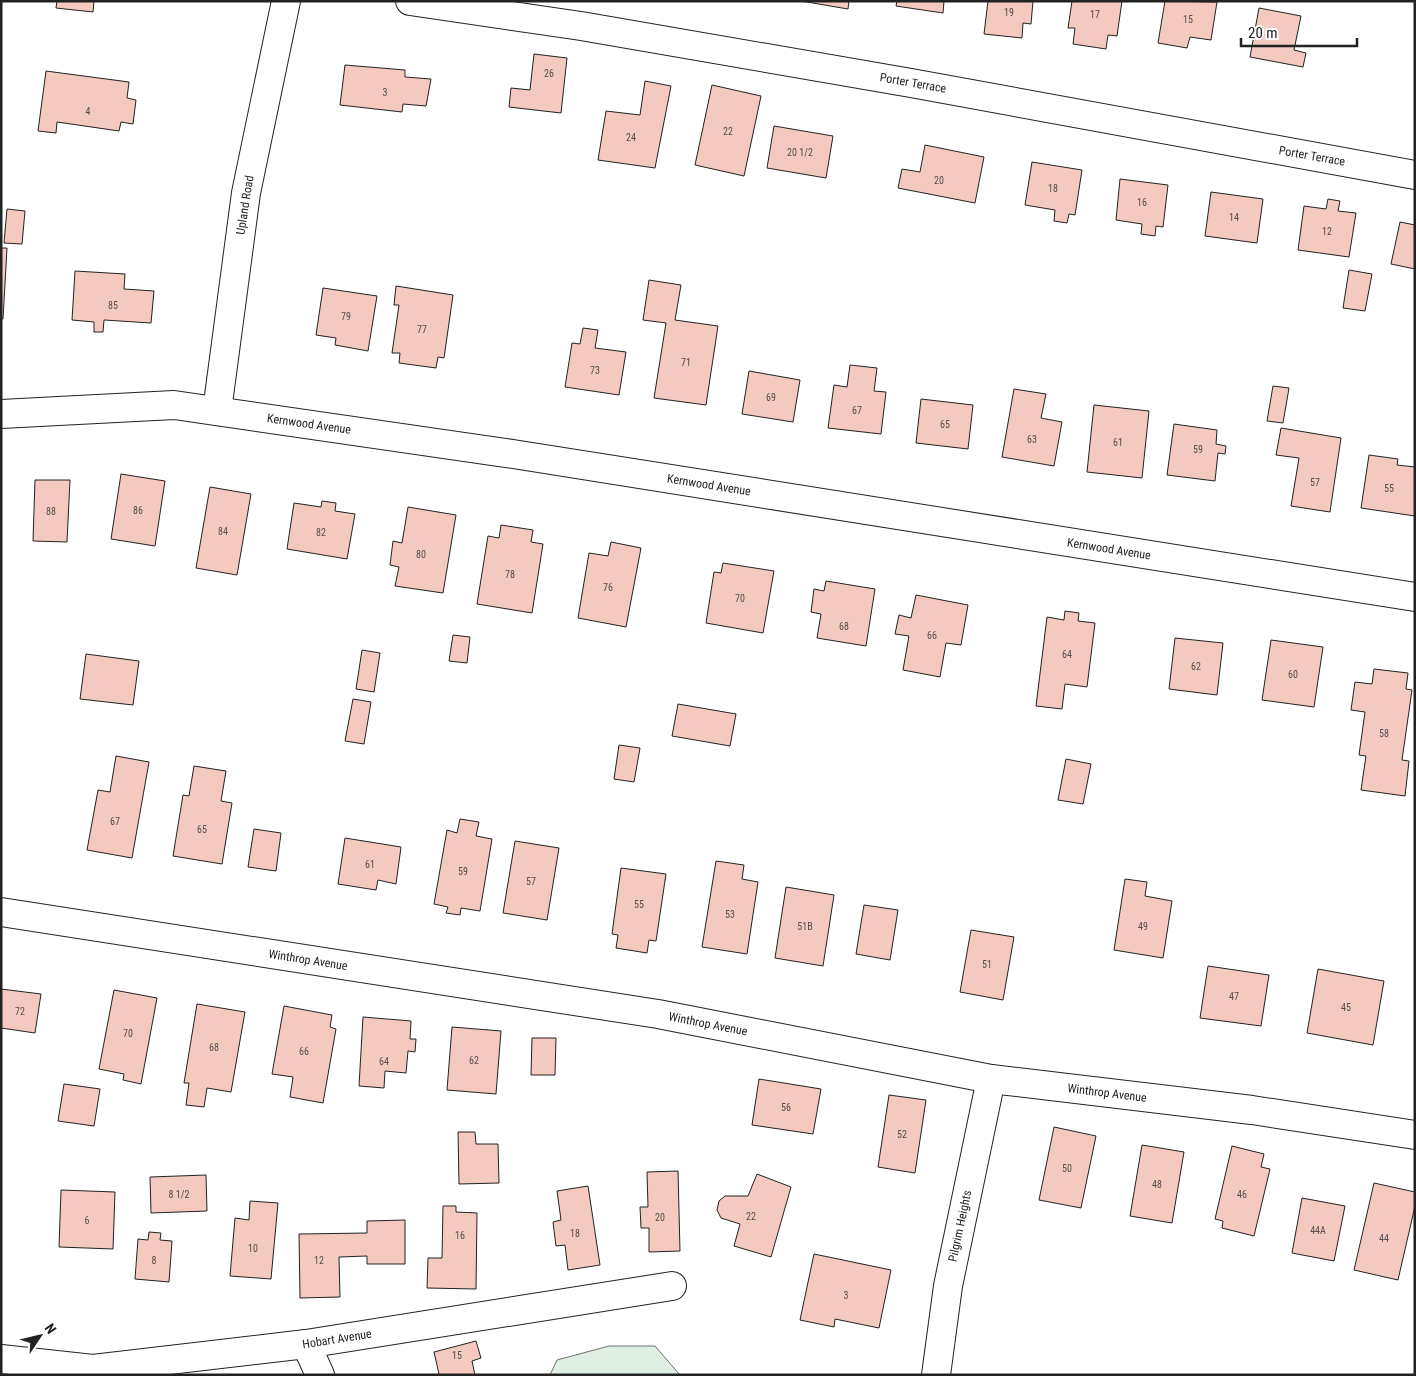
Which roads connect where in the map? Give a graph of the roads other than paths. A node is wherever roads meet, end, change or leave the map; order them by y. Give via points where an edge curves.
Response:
1 (286, 1) edge
2 (410, 1) edge
3 (1415, 175) edge
4 (217, 411) junction
5 (1, 414) edge
6 (1415, 597) edge
7 (1, 912) edge
8 (992, 1079) junction
9 (1415, 1135) edge
10 (672, 1286) dead end
11 (306, 1344) junction
12 (1, 1359) edge
13 (320, 1375) edge
14 (936, 1375) edge

1 - 4 street, Upland Road via 246,193
2 - 3 street, Porter Terrace via 581,26 843,71
4 - 5 street, Kernwood Avenue via 174,405
4 - 6 street, Kernwood Avenue via 513,454
7 - 8 street, Winthrop Avenue via 658,1014
8 - 9 street, Winthrop Avenue via 1252,1110
8 - 14 street, Pilgrim Heights via 948,1286
10 - 11 street, Hobart Avenue
11 - 12 street, Hobart Avenue via 93,1369
11 - 13 street

